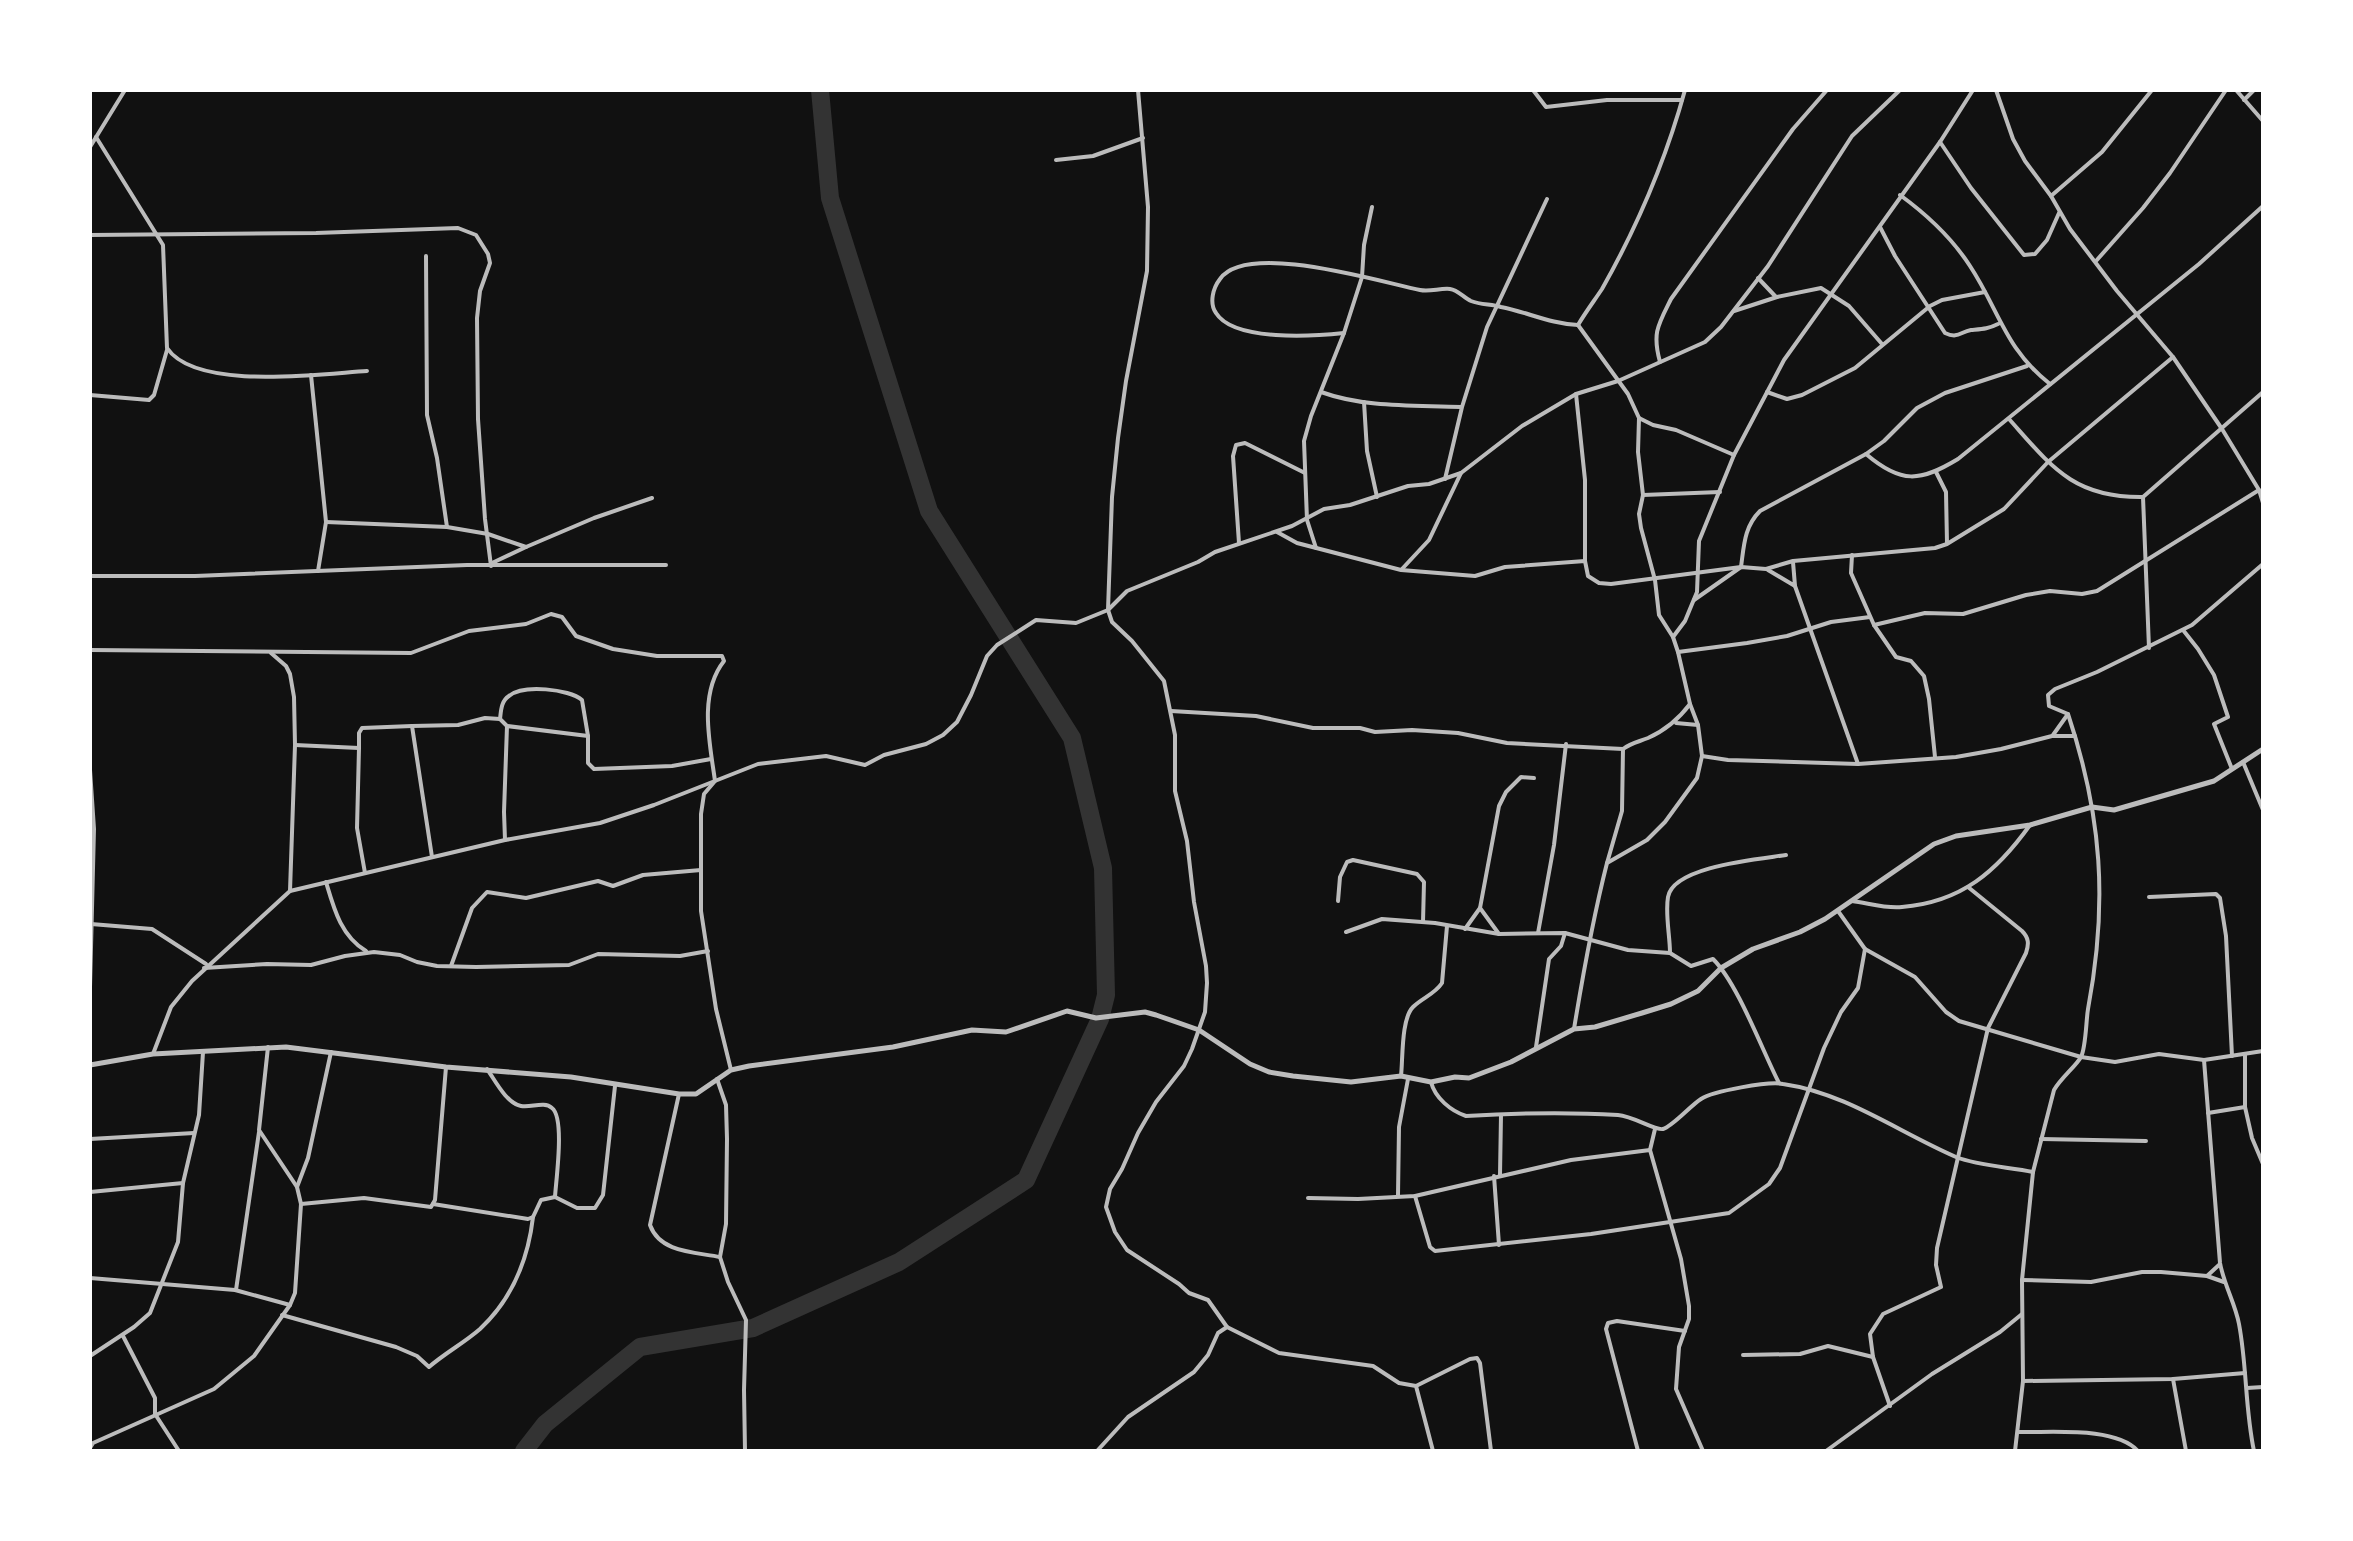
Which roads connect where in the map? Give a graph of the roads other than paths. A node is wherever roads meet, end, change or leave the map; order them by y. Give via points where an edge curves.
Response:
1 (125, 90) edge
2 (1138, 90) edge
3 (1533, 90) edge
4 (1685, 90) edge
5 (1827, 90) edge
6 (1900, 90) edge
7 (1973, 90) edge
8 (1996, 90) edge
9 (2152, 90) edge
10 (2226, 90) edge
11 (2236, 90) edge
12 (2254, 90) edge
13 (1682, 100) junction
14 (2244, 100) junction
15 (2263, 121) edge
16 (96, 137) junction
17 (1143, 138) junction
18 (1940, 142) junction
19 (90, 147) edge
20 (1056, 160) dead end
21 (1900, 195) junction
22 (2051, 196) junction
23 (1547, 199) dead end
24 (2263, 206) edge
25 (1372, 207) dead end
26 (2059, 213) junction
27 (1880, 227) junction
28 (159, 234) junction
29 (90, 235) edge
30 (426, 256) dead end
31 (2096, 261) junction
32 (1362, 277) junction
33 (1758, 278) junction
34 (1985, 292) junction
35 (1833, 294) junction
36 (1777, 297) junction
37 (1497, 306) junction
38 (1928, 308) junction
39 (1732, 312) junction
40 (2137, 314) junction
41 (1999, 323) junction
42 (1578, 325) junction
43 (1344, 333) junction
44 (1883, 345) junction
45 (167, 348) junction
46 (2173, 357) junction
47 (1660, 362) junction
48 (2027, 366) junction
49 (367, 371) dead end
50 (311, 375) junction
51 (1618, 381) junction
52 (2050, 384) junction
53 (1321, 392) junction
54 (1767, 392) junction
55 (2263, 392) edge
56 (1576, 394) junction
57 (90, 395) edge
58 (1364, 402) junction
59 (1462, 407) junction
60 (1639, 418) junction
61 (2009, 419) junction
62 (2222, 429) junction
63 (1866, 454) junction
64 (1734, 455) junction
65 (2048, 462) junction
66 (1936, 472) junction
67 (1305, 473) junction
68 (1461, 473) junction
69 (1445, 479) junction
70 (2259, 490) junction
71 (1720, 492) junction
72 (1643, 495) junction
73 (1377, 497) junction
74 (2143, 497) junction
75 (652, 498) dead end
76 (2262, 500) edge
77 (1307, 520) junction
78 (326, 522) junction
79 (447, 527) junction
80 (1277, 532) junction
81 (488, 534) junction
82 (1239, 543) junction
83 (1947, 544) junction
84 (526, 547) junction
85 (1316, 548) junction
86 (1852, 555) junction
87 (1585, 561) junction
88 (1793, 561) junction
89 (2146, 561) junction
90 (2263, 564) edge
91 (492, 565) junction
92 (666, 565) dead end
93 (1741, 567) junction
94 (1766, 569) junction
95 (1401, 570) junction
96 (318, 571) junction
97 (1699, 572) junction
98 (90, 576) edge
99 (1655, 580) junction
100 (1795, 586) junction
101 (1694, 600) junction
102 (1108, 610) junction
103 (1870, 617) junction
104 (1874, 625) junction
105 (1810, 629) junction
106 (2183, 630) junction
107 (1673, 637) junction
108 (2149, 648) junction
109 (90, 650) edge
110 (1678, 652) junction
111 (271, 653) junction
112 (1690, 704) junction
113 (1171, 711) junction
114 (2068, 714) junction
115 (500, 719) junction
116 (1675, 723) junction
117 (1698, 725) junction
118 (412, 726) junction
119 (507, 726) junction
120 (588, 736) junction
121 (2052, 736) junction
122 (2075, 736) junction
123 (1566, 744) junction
124 (295, 745) junction
125 (359, 748) junction
126 (1623, 749) junction
127 (2263, 749) edge
128 (1702, 756) junction
129 (1935, 757) junction
130 (711, 759) junction
131 (2243, 762) junction
132 (1858, 764) junction
133 (2232, 769) junction
134 (90, 770) edge
135 (1534, 778) dead end
136 (715, 781) junction
137 (2092, 807) junction
138 (2263, 810) edge
139 (2030, 825) junction
140 (505, 840) junction
141 (1786, 855) dead end
142 (432, 857) junction
143 (1607, 863) junction
144 (701, 870) junction
145 (365, 873) junction
146 (326, 882) junction
147 (1968, 887) junction
148 (290, 891) junction
149 (2149, 897) dead end
150 (1338, 901) dead end
151 (1852, 901) junction
152 (1480, 908) junction
153 (1838, 911) junction
154 (1423, 922) junction
155 (91, 924) edge
156 (1447, 926) junction
157 (1464, 930) junction
158 (1346, 932) dead end
159 (1538, 933) junction
160 (1565, 933) junction
161 (1499, 934) junction
162 (1590, 938) junction
163 (1865, 949) junction
164 (708, 951) junction
165 (368, 953) junction
166 (1670, 953) junction
167 (206, 966) junction
168 (451, 966) junction
169 (1721, 968) junction
170 (90, 987) edge
171 (1988, 1028) junction
172 (1574, 1029) junction
173 (1199, 1030) junction
174 (268, 1046) junction
175 (1536, 1047) junction
176 (203, 1050) junction
177 (2263, 1051) edge
178 (331, 1052) junction
179 (153, 1054) junction
180 (2245, 1055) junction
181 (2232, 1056) junction
182 (2081, 1057) junction
183 (2204, 1060) junction
184 (90, 1065) edge
185 (446, 1067) junction
186 (487, 1068) junction
187 (731, 1070) junction
188 (1401, 1076) junction
189 (717, 1079) junction
190 (1408, 1079) junction
191 (1431, 1082) junction
192 (1779, 1083) junction
193 (615, 1086) junction
194 (1810, 1088) junction
195 (679, 1094) junction
196 (2245, 1107) junction
197 (2208, 1113) junction
198 (1501, 1115) junction
199 (1655, 1129) junction
200 (259, 1130) junction
201 (194, 1133) junction
202 (90, 1139) edge
203 (2041, 1139) junction
204 (2146, 1141) dead end
205 (1650, 1150) junction
206 (1959, 1158) junction
207 (2263, 1164) edge
208 (2033, 1172) junction
209 (1497, 1176) junction
210 (183, 1183) junction
211 (297, 1187) junction
212 (90, 1192) edge
213 (1398, 1195) junction
214 (1415, 1196) junction
215 (555, 1197) junction
216 (1308, 1198) dead end
217 (301, 1204) junction
218 (433, 1204) junction
219 (533, 1217) junction
220 (1670, 1220) junction
221 (1499, 1245) junction
222 (720, 1257) junction
223 (2220, 1263) junction
224 (2207, 1276) junction
225 (90, 1278) edge
226 (2022, 1280) junction
227 (2224, 1282) junction
228 (161, 1283) junction
229 (235, 1290) junction
230 (290, 1305) junction
231 (2022, 1314) junction
232 (282, 1315) junction
233 (1227, 1327) junction
234 (1685, 1331) junction
235 (123, 1335) junction
236 (1743, 1355) dead end
237 (90, 1356) edge
238 (1873, 1357) junction
239 (2245, 1373) junction
240 (2173, 1379) junction
241 (2023, 1381) junction
242 (1416, 1386) junction
243 (2263, 1387) edge
244 (2247, 1388) junction
245 (1890, 1406) junction
246 (155, 1414) junction
247 (2018, 1432) junction
248 (90, 1448) edge
249 (179, 1451) edge
250 (745, 1451) edge
251 (1097, 1451) edge
252 (1433, 1451) edge
253 (1491, 1451) edge
254 (1638, 1451) edge
255 (1703, 1451) edge
256 (1826, 1451) edge
257 (2015, 1451) edge
258 (2138, 1451) edge
259 (2186, 1451) edge
260 (2254, 1451) edge

1 - 16 street
2 - 17 street
3 - 13 street via 1546,107
4 - 13 street
5 - 47 street via 1671,299 1656,330
6 - 33 street via 1852,136
7 - 18 street
8 - 22 street via 2013,139
9 - 22 street via 2102,152
10 - 31 street via 2170,173
11 - 14 street
12 - 14 street
13 - 42 street via 1638,218
14 - 15 street
16 - 19 street
16 - 28 street
17 - 20 street via 1093,156
17 - 102 street via 1147,271 1118,438
18 - 21 street
18 - 26 street via 2024,255 2035,254 2047,240
21 - 27 street
21 - 34 street via 1958,248
22 - 26 street
23 - 37 street
24 - 40 street
25 - 32 street
26 - 31 street
27 - 35 street
27 - 38 street
28 - 29 street
28 - 45 street
28 - 81 street via 458,228 476,235 490,263 477,318 478,419
30 - 79 street via 427,415
31 - 40 street
32 - 37 street via 1424,290 1449,289
32 - 43 street
32 - 43 street via 1316,267 1247,264 1228,271 1215,287 1214,310 1238,328 1288,336
33 - 36 street
33 - 39 street
34 - 38 street
34 - 41 street
35 - 36 street via 1817,287
35 - 44 street
35 - 54 street
36 - 39 street
37 - 42 street
37 - 59 street
38 - 41 street via 1953,337
38 - 44 street
39 - 47 street via 1705,342
40 - 46 street
40 - 52 street
41 - 48 street
42 - 51 street
43 - 53 street
44 - 54 street via 1855,368 1802,395 1787,399
45 - 50 street via 178,361 211,374
45 - 57 street via 152,398
46 - 62 street
46 - 65 street
47 - 51 street
48 - 52 street
48 - 63 street via 1954,389 1917,408
49 - 50 street
50 - 78 street
51 - 56 street
51 - 60 street
52 - 61 street
53 - 58 street
53 - 67 street via 1304,441
54 - 64 street
55 - 62 street
56 - 68 street via 1522,426
56 - 87 street via 1585,480
58 - 59 street
58 - 73 street
59 - 69 street
60 - 64 street
60 - 72 street
61 - 65 street
61 - 66 street
62 - 70 street
62 - 74 street
63 - 66 street via 1903,477
63 - 93 street via 1760,511 1747,531
64 - 71 street
65 - 74 street via 2090,490
65 - 83 street via 2004,509
66 - 83 street via 1946,492
67 - 77 street
67 - 82 street via 1245,443 1236,445
68 - 69 street
68 - 95 street via 1429,540
69 - 73 street
70 - 76 street
70 - 89 street
71 - 72 street
71 - 97 street via 1699,541
72 - 99 street via 1639,514
73 - 77 street via 1324,509
74 - 89 street
75 - 84 street
77 - 80 street
77 - 85 street
78 - 79 street
78 - 96 street
79 - 81 street
80 - 82 street
80 - 85 street
81 - 84 street
81 - 91 street
82 - 102 street via 1127,591
83 - 86 street
84 - 91 street
85 - 95 street
86 - 88 street
86 - 103 street via 1851,573
87 - 95 street via 1505,567 1475,576
87 - 99 street via 1588,576 1599,583
88 - 94 street
88 - 100 street
89 - 104 street via 2089,593 2050,591 1963,614 1925,613
89 - 108 street
90 - 106 street
91 - 92 street
91 - 96 street
93 - 94 street
93 - 97 street
93 - 101 street
94 - 100 street
96 - 98 street
97 - 99 street
97 - 101 street
99 - 107 street via 1659,615
100 - 105 street
101 - 107 street
102 - 113 street via 1112,622 1162,677
102 - 136 street via 1076,623 1036,620 997,645 957,722 926,744 865,765 826,756 758,764
103 - 104 street
103 - 105 street
104 - 129 street via 1896,657 1911,661 1924,676
105 - 110 street
105 - 132 street
106 - 108 street
106 - 133 street via 2214,675 2228,717 2214,724
107 - 110 street
108 - 114 street via 2055,689 2048,695 2049,706
109 - 111 street
110 - 112 street
111 - 124 street via 290,674
111 - 130 street via 411,653 469,631 558,615 576,636 613,649 657,656 722,656 710,690
112 - 116 street
112 - 117 street
113 - 123 street via 1256,716 1313,728 1412,730 1507,743
113 - 173 street via 1175,791 1206,966 1206,1006
114 - 121 street
114 - 122 street
115 - 118 street
115 - 119 street
115 - 120 street via 503,702 519,691 573,694 582,700
116 - 117 street
116 - 126 street
117 - 128 street
118 - 125 street via 362,728
118 - 142 street
119 - 120 street
119 - 140 street
120 - 130 street via 588,763 594,769
121 - 122 street
121 - 129 street
122 - 137 street
123 - 126 street
123 - 159 street
124 - 125 street
124 - 148 street
125 - 145 street via 357,828
126 - 143 street via 1622,811
127 - 131 street
128 - 132 street
128 - 143 street via 1697,778 1665,822 1647,840
129 - 132 street
130 - 136 street
131 - 133 street
131 - 138 street
133 - 137 street via 2214,781 2114,810
134 - 155 street
135 - 152 street via 1521,777 1500,802
136 - 140 street via 600,823
136 - 144 street via 704,794
137 - 139 street
137 - 182 street via 2101,904
139 - 147 street via 2007,857
139 - 151 street via 1934,844
140 - 142 street
141 - 166 street via 1703,870 1673,886 1668,896
142 - 145 street
143 - 162 street
144 - 164 street
144 - 168 street via 656,873 613,886 598,881 526,898 487,892 472,908
145 - 146 street
146 - 148 street
146 - 165 street via 343,929
147 - 151 street via 1899,908
147 - 171 street via 2022,931 2029,944
148 - 167 street
149 - 181 street via 2220,898
150 - 154 street via 1347,862 1417,874 1424,882
151 - 153 street
152 - 157 street
152 - 161 street
153 - 163 street
153 - 169 street
154 - 156 street
154 - 158 street via 1375,919
155 - 167 street via 152,929
155 - 170 street
156 - 157 street
156 - 188 street via 1442,983 1407,1017
157 - 161 street
159 - 160 street
159 - 161 street
160 - 162 street
160 - 175 street via 1549,959
162 - 166 street via 1628,950
162 - 172 street
163 - 171 street via 1915,977 1959,1021
163 - 194 street via 1858,988 1841,1012
164 - 168 street via 680,956 598,954 569,965
164 - 187 street
165 - 167 street via 311,965
165 - 168 street
166 - 169 street via 1691,966 1713,959
167 - 179 street via 171,1007
169 - 172 street via 1698,991 1671,1004
169 - 192 street
171 - 182 street
171 - 206 street
172 - 175 street
173 - 187 street via 1145,1012 1100,1018 1059,1011 1006,1032 972,1030
173 - 188 street via 1269,1072 1351,1082
173 - 233 street via 1184,1066 1138,1133 1106,1207 1127,1250 1189,1293 1208,1300
174 - 176 street
174 - 178 street
174 - 200 street
175 - 191 street via 1487,1073
176 - 179 street
176 - 201 street
177 - 180 street
178 - 185 street
178 - 211 street
179 - 184 street
180 - 181 street
180 - 196 street
181 - 183 street
182 - 183 street via 2115,1062 2159,1054
182 - 203 street via 2054,1090
183 - 197 street
185 - 186 street
185 - 218 street
186 - 193 street
186 - 215 street via 512,1101 546,1106 556,1113
187 - 189 street
188 - 190 street
189 - 195 street via 696,1094
189 - 222 street via 726,1105 727,1139 726,1224
190 - 191 street
190 - 213 street via 1399,1127
191 - 198 street via 1435,1094 1458,1113
192 - 194 street
192 - 199 street via 1704,1097 1667,1127
193 - 195 street
193 - 215 street via 599,1203 587,1210
194 - 206 street
194 - 220 street via 1769,1184 1729,1213
195 - 222 street via 650,1225 669,1247
196 - 197 street
196 - 207 street
197 - 223 street
198 - 199 street via 1630,1116
198 - 209 street
199 - 205 street
200 - 211 street
200 - 229 street
201 - 202 street
201 - 210 street
203 - 204 street
203 - 208 street
205 - 209 street
205 - 220 street
206 - 208 street
206 - 238 street via 1937,1248 1941,1287 1883,1314 1870,1334
208 - 226 street
209 - 214 street
209 - 221 street
210 - 212 street
210 - 228 street via 178,1242
211 - 217 street
213 - 214 street
213 - 216 street
214 - 221 street via 1435,1251
215 - 219 street via 541,1200
217 - 218 street via 364,1198
217 - 230 street
218 - 219 street
219 - 232 street via 524,1262 507,1296 479,1330 429,1367 396,1347
220 - 221 street
220 - 234 street via 1687,1285
222 - 250 street via 746,1320
223 - 224 street
223 - 227 street
224 - 226 street via 2142,1272 2091,1282
224 - 227 street
225 - 228 street
226 - 231 street
227 - 239 street via 2239,1323
228 - 229 street
228 - 235 street via 150,1313
229 - 230 street
230 - 232 street
231 - 241 street
231 - 245 street
232 - 246 street via 241,1369 198,1399
233 - 242 street via 1279,1353 1373,1366 1399,1383
233 - 251 street via 1194,1372 1128,1417
234 - 254 street via 1608,1323
234 - 255 street via 1676,1389
235 - 237 street
235 - 246 street via 155,1398
236 - 238 street via 1800,1354 1828,1346
238 - 245 street
239 - 240 street
239 - 244 street
240 - 241 street
240 - 259 street
241 - 247 street
242 - 252 street
242 - 253 street via 1477,1358
243 - 244 street
244 - 260 street
245 - 256 street
246 - 248 street
246 - 249 street
247 - 257 street
247 - 258 street via 2120,1438

